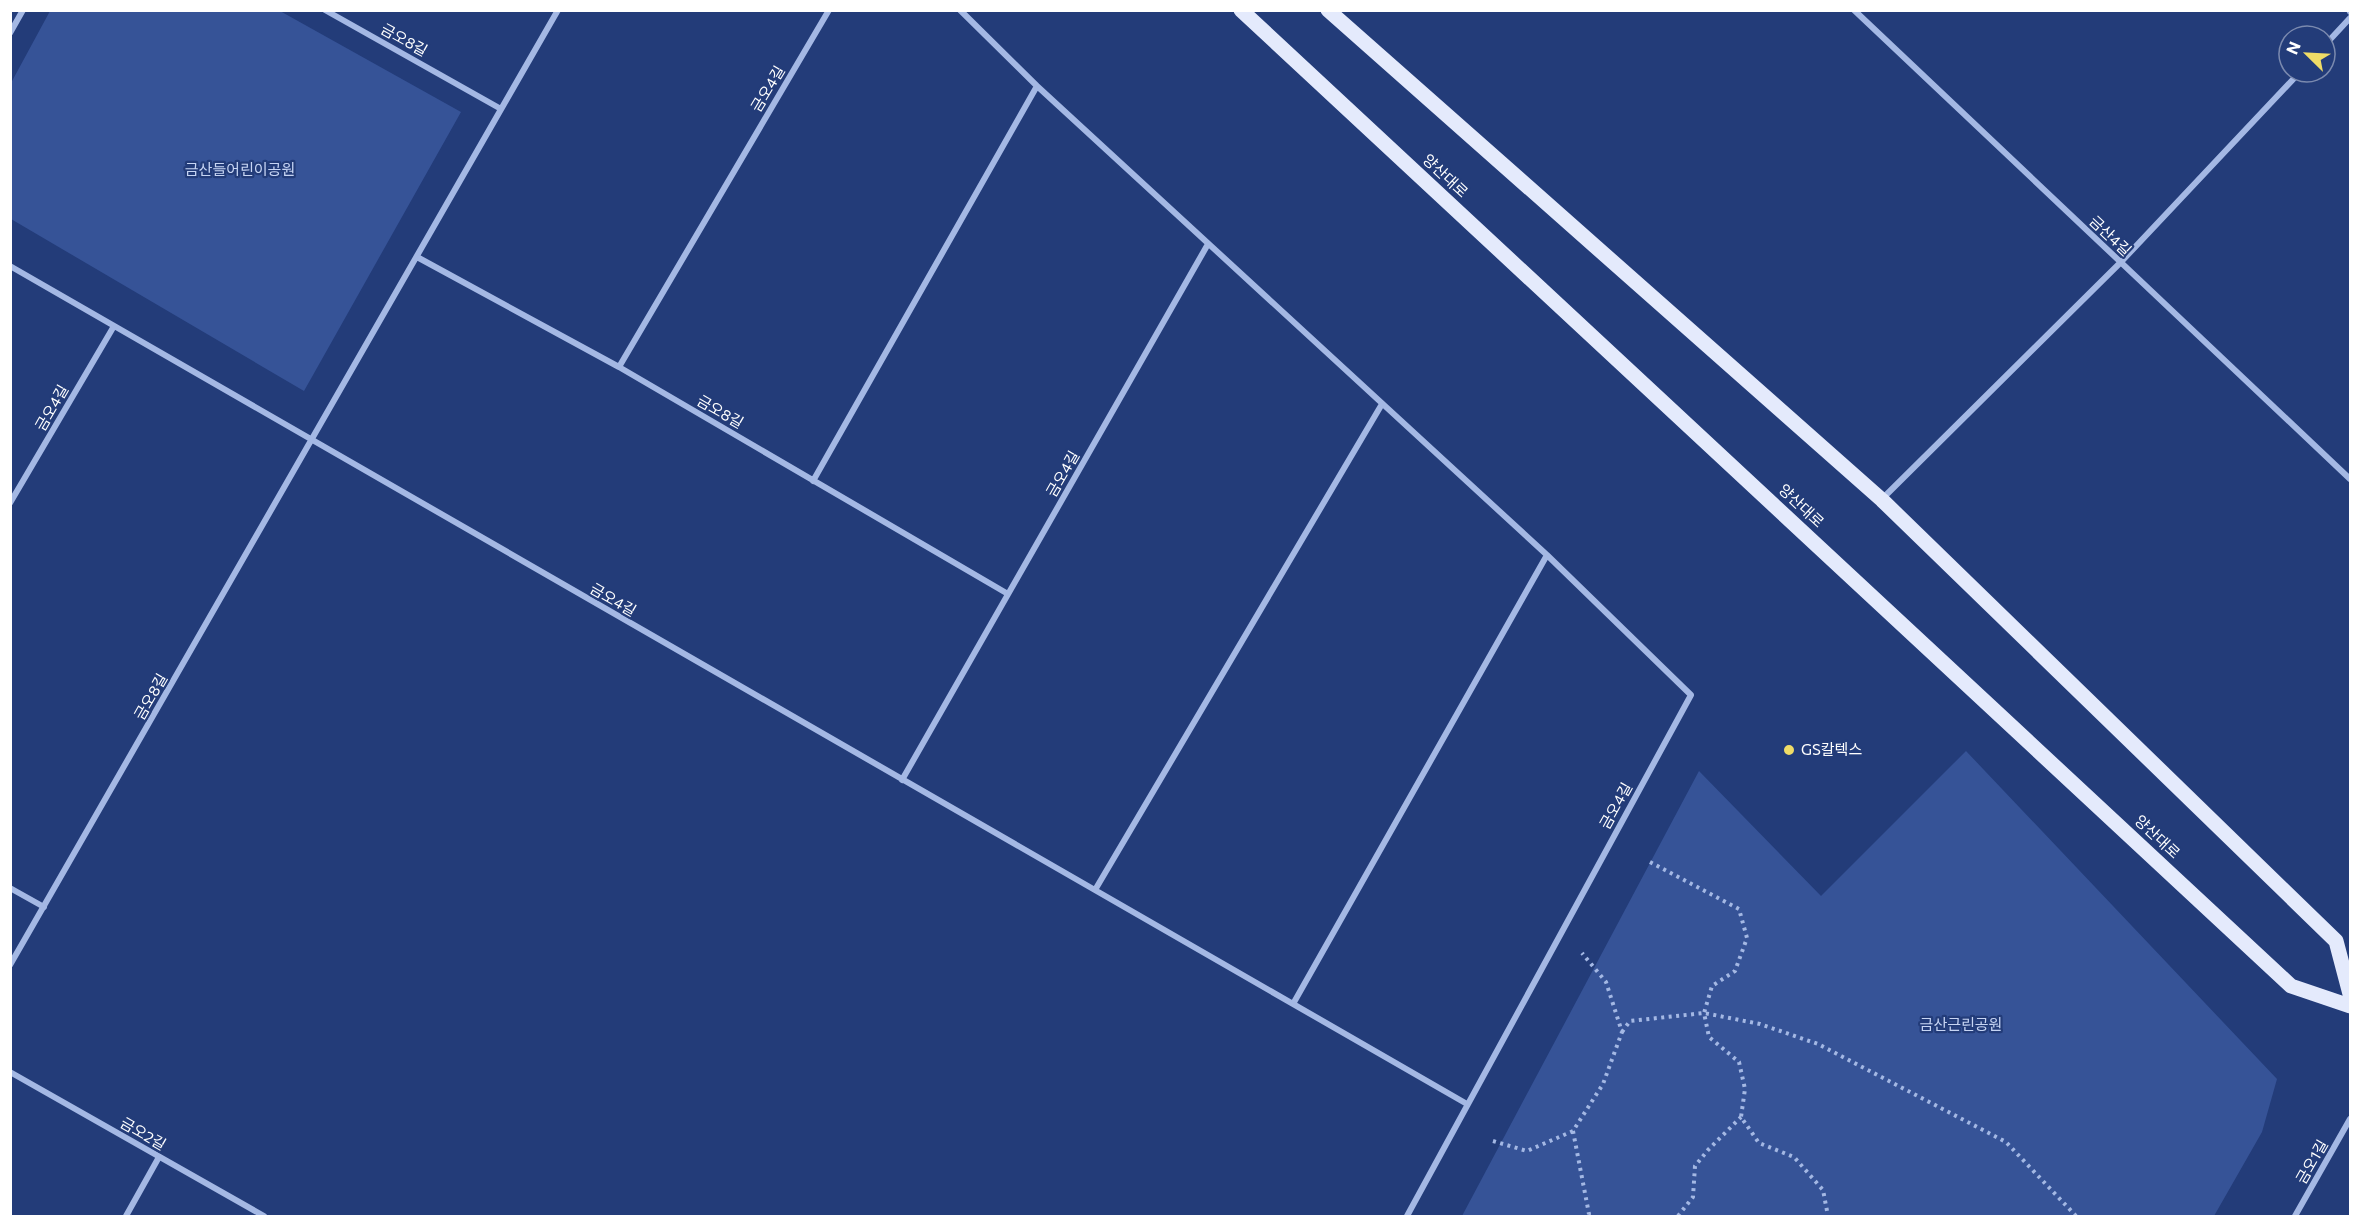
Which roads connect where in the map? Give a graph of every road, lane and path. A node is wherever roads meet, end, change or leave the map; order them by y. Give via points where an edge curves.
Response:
1 (23, 10) edge
2 (326, 10) edge
3 (558, 10) edge
4 (829, 10) edge
5 (960, 10) edge
6 (1241, 10) edge
7 (1328, 10) edge
8 (1854, 10) edge
9 (10, 15) edge
10 (2350, 18) edge
11 (18, 19) junction
12 (2337, 32) edge
13 (10, 33) edge
14 (2289, 84) edge
15 (1037, 86) junction
16 (501, 109) junction
17 (1208, 244) junction
18 (417, 256) junction
19 (2121, 262) junction
20 (10, 266) edge
21 (114, 326) junction
22 (619, 367) junction
23 (1382, 404) junction
24 (312, 440) junction
25 (2350, 479) edge
26 (813, 481) junction
27 (1882, 500) junction
28 (10, 503) edge
29 (1547, 555) junction
30 (1008, 594) junction
31 (902, 780) junction
32 (1650, 862) dead end
33 (10, 888) edge
34 (1095, 890) junction
35 (44, 907) junction
36 (1582, 953) dead end
37 (10, 965) edge
38 (2350, 994) edge
39 (1293, 1004) junction
40 (2350, 1006) edge
41 (1704, 1012) junction
42 (1622, 1032) junction
43 (10, 1072) edge
44 (1467, 1104) junction
45 (1741, 1117) junction
46 (2350, 1119) edge
47 (1573, 1131) junction
48 (1493, 1141) dead end
49 (159, 1157) junction
50 (126, 1216) edge
51 (264, 1216) edge
52 (1407, 1216) edge
53 (1587, 1216) edge
54 (1678, 1216) edge
55 (1828, 1216) edge
56 (2076, 1216) edge
57 (2295, 1216) edge

1 - 11 street
2 - 16 street, 금오8길
3 - 16 street, 금오8길
4 - 22 street, 금오4길
5 - 15 street, 금오4길
6 - 40 main road, 양산대로 via 2291,986
7 - 27 main road
8 - 19 street, 금산4길
9 - 11 street
10 - 12 street
11 - 13 street
14 - 19 street
15 - 17 street, 금오4길
15 - 26 street
16 - 18 street, 금오8길
17 - 23 street, 금오4길
17 - 30 street, 금오4길
18 - 22 street, 금오8길
18 - 24 street, 금오8길
19 - 25 street, 금산4길
19 - 27 street
20 - 21 street
21 - 24 street
21 - 28 street, 금오4길
22 - 26 street, 금오8길
23 - 29 street, 금오4길
23 - 34 street
24 - 31 street, 금오4길
24 - 35 street, 금오8길
26 - 30 street, 금오8길
27 - 38 main road via 2336,941
29 - 39 street
29 - 44 street, 금오4길 via 1691,695
30 - 31 street, 금오4길
31 - 34 street, 금오4길
32 - 41 path via 1739,909 1747,938 1735,971 1712,986
33 - 35 street
34 - 39 street, 금오4길
35 - 37 street, 금오8길
36 - 42 path via 1606,982
39 - 44 street, 금오4길
41 - 42 path via 1630,1021
41 - 45 path via 1709,1037 1739,1062 1745,1089
41 - 56 path via 1760,1024 1818,1044 2006,1142
42 - 47 path via 1603,1084
43 - 49 street, 금오2길
44 - 52 street, 금오4길
45 - 54 path via 1695,1166 1693,1197
45 - 55 path via 1760,1143 1794,1157 1802,1165 1823,1190
46 - 57 street, 금오1길
47 - 48 path via 1527,1150
47 - 53 path
49 - 50 street
49 - 51 street, 금오2길

